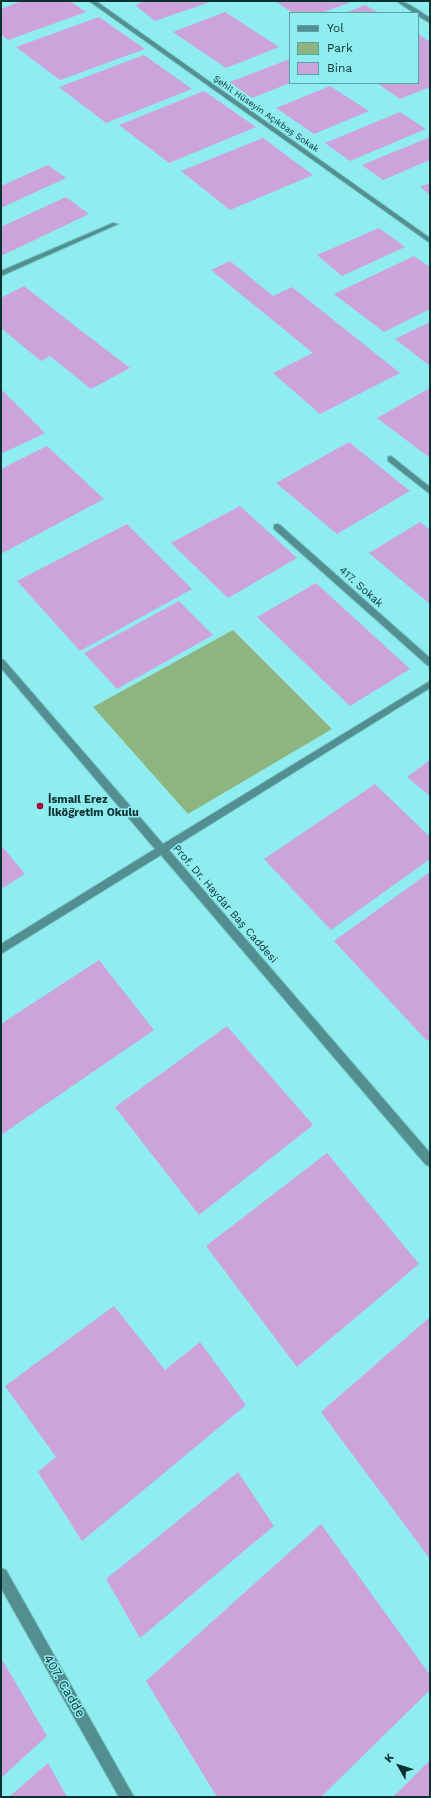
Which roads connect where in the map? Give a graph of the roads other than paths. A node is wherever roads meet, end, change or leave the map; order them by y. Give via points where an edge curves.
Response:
1 (92, 1) edge
2 (399, 1) edge
3 (416, 12) edge
4 (419, 14) edge
5 (430, 21) edge
6 (115, 224) dead end
7 (430, 241) edge
8 (1, 274) edge
9 (391, 459) dead end
10 (430, 491) edge
11 (277, 527) dead end
12 (1, 662) edge
13 (430, 664) edge
14 (430, 684) edge
15 (162, 850) junction
16 (1, 949) edge
17 (430, 1161) edge
18 (1, 1575) edge
19 (127, 1797) edge

1 - 7 street, Şehit Hüseyin Açıkbaş Sokak
2 - 3 street
4 - 5 street
6 - 8 street
9 - 10 street
11 - 13 street, 417. Sokak
12 - 15 street, Prof. Dr. Haydar Baş Caddesi
14 - 15 street
15 - 16 street
15 - 17 street, Prof. Dr. Haydar Baş Caddesi
18 - 19 street, 407. Cadde

